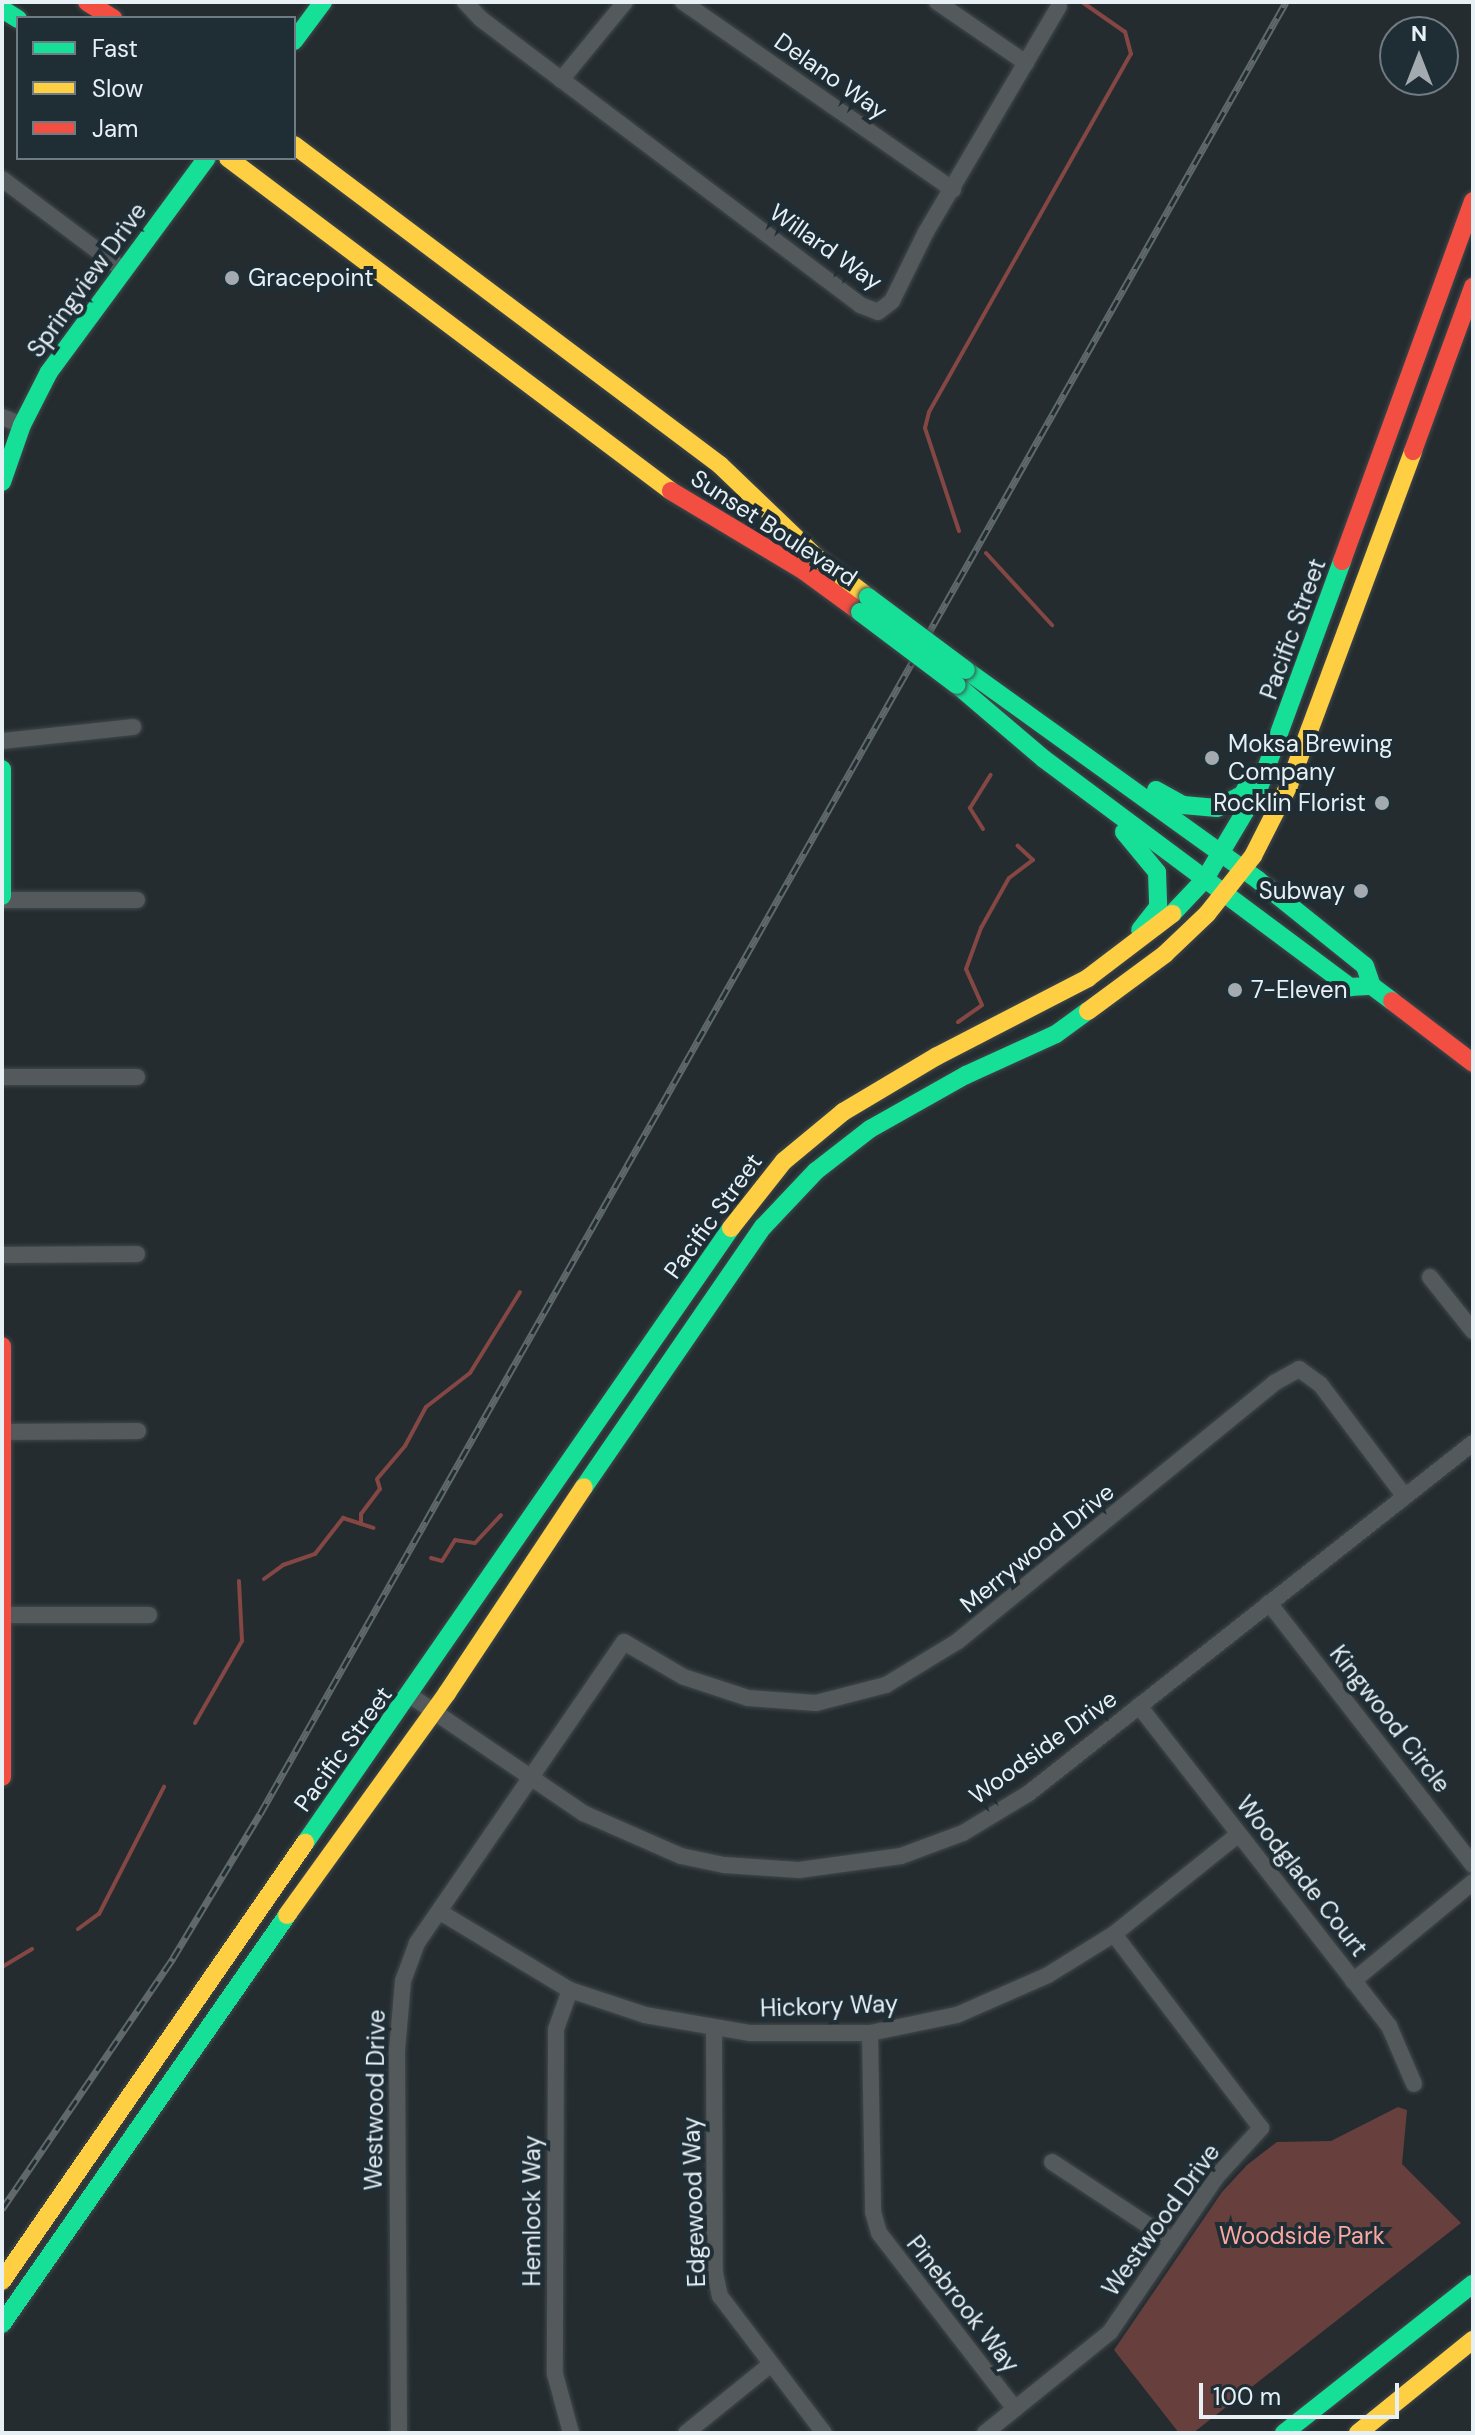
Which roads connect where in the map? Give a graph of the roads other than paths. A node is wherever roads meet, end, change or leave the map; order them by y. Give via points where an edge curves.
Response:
1 (87, 2) edge
2 (323, 2) edge
3 (465, 2) edge
4 (625, 2) edge
5 (683, 2) edge
6 (937, 2) edge
7 (1059, 6) dead end
8 (110, 16) edge
9 (296, 38) edge
10 (1026, 63) junction
11 (561, 80) junction
12 (296, 147) edge
13 (206, 160) edge
14 (231, 160) edge
15 (2, 179) edge
16 (953, 190) junction
17 (1473, 201) edge
18 (123, 270) junction
19 (1473, 287) edge
20 (2, 417) edge
21 (22, 425) junction
22 (1382, 455) junction
23 (2, 482) edge
24 (1373, 561) junction
25 (864, 605) junction
26 (961, 678) junction
27 (1291, 704) junction
28 (133, 727) dead end
29 (2, 741) edge
30 (2, 769) edge
31 (1115, 774) junction
32 (1097, 796) junction
33 (1223, 854) junction
34 (1243, 869) junction
35 (1205, 879) junction
36 (1224, 893) junction
37 (2, 898) edge
38 (137, 900) dead end
39 (1123, 953) junction
40 (1372, 986) junction
41 (937, 1056) junction
42 (1473, 1063) edge
43 (2, 1077) edge
44 (137, 1077) dead end
45 (870, 1129) junction
46 (768, 1180) junction
47 (788, 1199) junction
48 (137, 1254) dead end
49 (2, 1255) edge
50 (1430, 1277) dead end
51 (671, 1315) junction
52 (690, 1327) junction
53 (1473, 1331) edge
54 (2, 1346) edge
55 (138, 1431) dead end
56 (2, 1432) edge
57 (1473, 1443) edge
58 (1405, 1497) junction
59 (2, 1534) edge
60 (1269, 1603) junction
61 (4, 1615) edge
62 (149, 1615) dead end
63 (624, 1642) joint
64 (411, 1696) junction
65 (1139, 1706) junction
66 (434, 1710) junction
67 (529, 1776) junction
68 (2, 1777) edge
69 (1239, 1834) junction
70 (295, 1857) junction
71 (1473, 1865) edge
72 (1473, 1882) edge
73 (440, 1912) junction
74 (281, 1925) junction
75 (1114, 1934) junction
76 (231, 1951) junction
77 (1353, 1981) junction
78 (570, 1990) junction
79 (714, 2030) junction
80 (870, 2033) junction
81 (1414, 2084) dead end
82 (156, 2102) junction
83 (104, 2132) junction
84 (1052, 2162) dead end
85 (51, 2211) junction
86 (1172, 2241) junction
87 (35, 2277) junction
88 (2, 2281) edge
89 (1473, 2284) edge
90 (2, 2300) edge
91 (2, 2324) edge
92 (1473, 2340) edge
93 (770, 2365) junction
94 (1015, 2409) junction
95 (399, 2433) edge
96 (571, 2433) edge
97 (686, 2433) edge
98 (824, 2433) edge
99 (985, 2433) edge
100 (1284, 2433) edge
101 (1358, 2433) edge

1 - 8 main road
2 - 9 main road
3 - 11 street, Willard Way
4 - 11 street
5 - 16 street, Delano Way
6 - 10 street
7 - 10 street, Willard Way
10 - 16 street, Willard Way
11 - 16 street, Willard Way via 860,305 878,312 892,301
12 - 25 main road, Sunset Boulevard via 720,465
13 - 18 main road, Springview Drive
14 - 25 main road, Sunset Boulevard via 689,504
15 - 18 street
17 - 22 main road, Pacific Street
18 - 21 main road, Springview Drive via 49,372
19 - 24 main road, Pacific Street
20 - 21 street
21 - 23 main road, Springview Drive
22 - 24 main road via 1387,477 1367,537
22 - 27 main road, Pacific Street
24 - 34 main road, Pacific Street via 1289,785
25 - 26 main road, Sunset Boulevard, bridge
26 - 31 main road, Sunset Boulevard
26 - 32 main road, Sunset Boulevard
27 - 31 main road via 1275,720 1250,782 1232,803 1191,807 1142,780
27 - 33 main road, Pacific Street via 1259,788
28 - 29 street
30 - 37 main road
31 - 33 main road, Sunset Boulevard
32 - 35 main road, Sunset Boulevard
32 - 39 main road via 1112,822 1134,840 1157,872 1158,907
33 - 34 main road, Sunset Boulevard
33 - 35 main road, Pacific Street
34 - 36 main road, Pacific Street
34 - 40 main road, Sunset Boulevard via 1365,966
35 - 36 main road, Sunset Boulevard
35 - 39 main road, Pacific Street
36 - 40 main road, Sunset Boulevard via 1350,987
36 - 45 main road, Pacific Street via 1165,954 1056,1034 966,1075
37 - 38 street
39 - 41 main road, Pacific Street via 1028,1012
40 - 42 main road, Sunset Boulevard
41 - 45 main road via 928,1080 873,1109
41 - 46 main road, Pacific Street via 843,1112
43 - 44 street
45 - 47 main road, Pacific Street
46 - 47 main road
46 - 51 main road, Pacific Street
47 - 52 main road, Pacific Street
48 - 49 street
50 - 53 street
51 - 52 main road
51 - 64 main road, Pacific Street
52 - 66 main road, Pacific Street
54 - 56 main road
55 - 56 street
56 - 59 main road
57 - 58 street, Woodside Drive
58 - 60 street, Woodside Drive
58 - 63 street, Merrywood Drive via 1320,1384 1299,1369 1274,1383 958,1641 886,1685 816,1703 748,1698 684,1677
59 - 61 main road
60 - 65 street, Woodside Drive
60 - 71 street, Kingwood Circle
61 - 62 street
61 - 68 main road
63 - 67 street, Westwood Drive
64 - 66 street, Woodside Drive
64 - 70 main road, Pacific Street
65 - 67 street, Woodside Drive via 1029,1793 963,1833 901,1856 833,1868 763,1870 681,1856 617,1831
65 - 69 street, Woodglade Court
66 - 67 street, Woodside Drive
66 - 74 main road, Pacific Street
67 - 73 street, Westwood Drive
69 - 75 street, Hickory Way
69 - 77 street, Woodglade Court
70 - 74 main road via 299,1873 278,1906
70 - 76 main road, Pacific Street
72 - 77 street
73 - 78 street, Hickory Way
73 - 95 street, Westwood Drive via 417,1943 399,2006
74 - 76 main road via 266,1924 247,1946
74 - 82 main road, Pacific Street
75 - 80 street, Hickory Way via 1004,1997 957,2015
75 - 86 street, Westwood Drive via 1261,2128 1218,2175
76 - 83 main road, Pacific Street
77 - 81 street, Woodglade Court via 1403,2050
78 - 79 street, Hickory Way
78 - 96 street, Hemlock Way via 556,2029 555,2374
79 - 80 street, Hickory Way
79 - 93 street, Edgewood Way via 715,2273 731,2317
80 - 94 street, Pinebrook Way via 873,2212 879,2233
82 - 83 main road via 142,2100 118,2127
82 - 87 main road, Pacific Street
83 - 85 main road, Pacific Street
84 - 86 street
85 - 87 main road via 55,2221 31,2258
85 - 88 main road, Pacific Street
86 - 94 street, Westwood Drive via 1110,2332
87 - 90 main road via 15,2280
87 - 91 main road, Pacific Street
89 - 100 main road
92 - 101 main road
93 - 97 street
93 - 98 street, Edgewood Way
94 - 99 street, Westwood Drive

